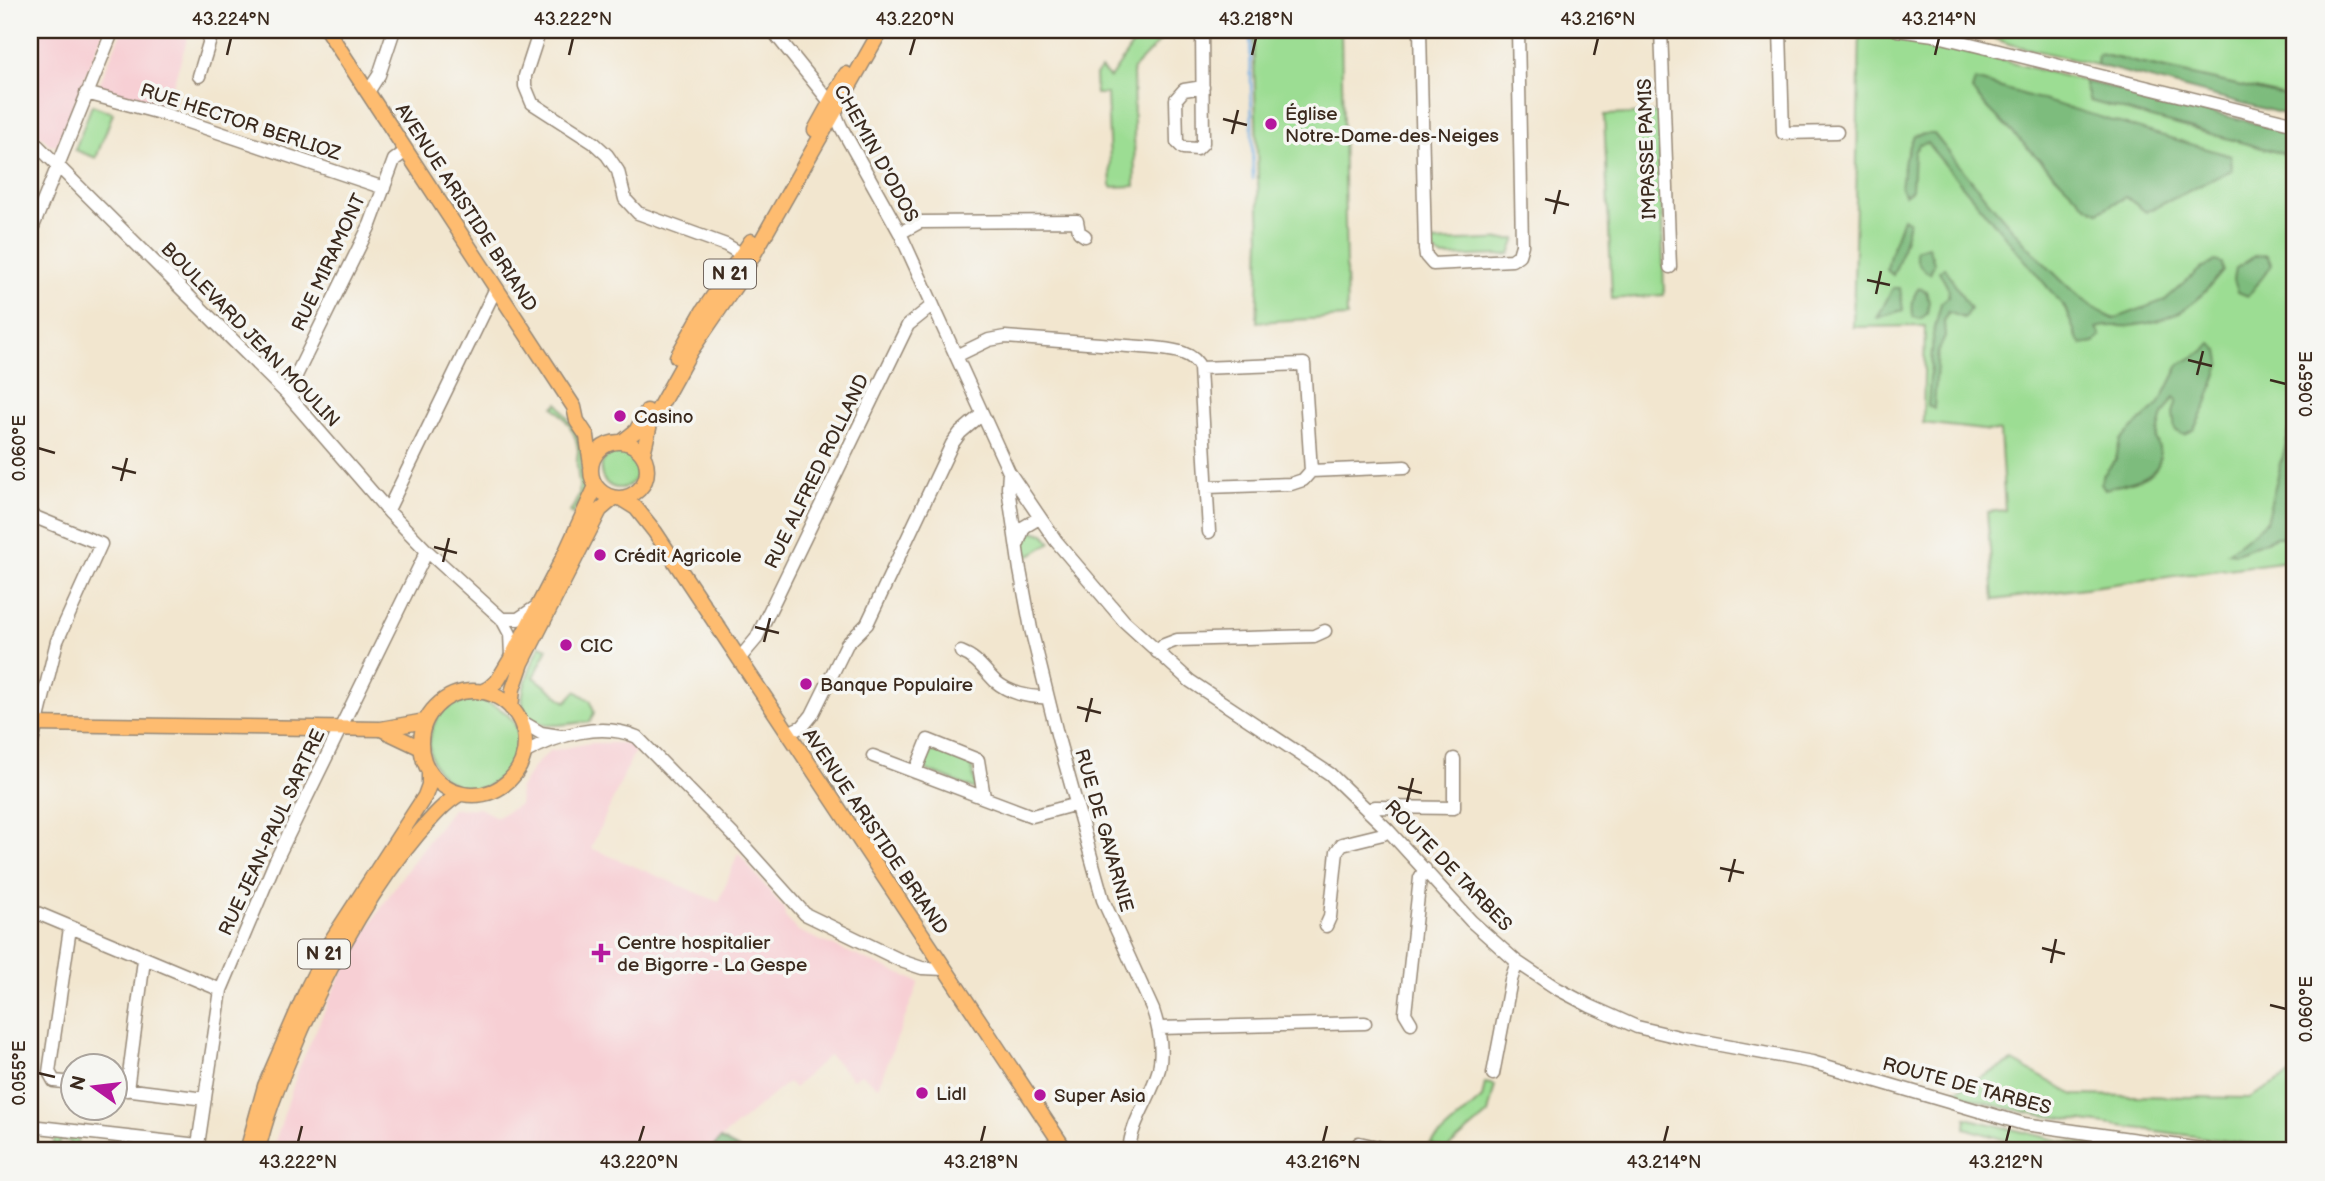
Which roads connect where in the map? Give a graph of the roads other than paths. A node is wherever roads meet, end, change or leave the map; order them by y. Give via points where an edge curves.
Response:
1 (113, 30) edge
2 (213, 30) edge
3 (327, 30) edge
4 (394, 30) edge
5 (540, 30) edge
6 (772, 30) edge
7 (870, 30) edge
8 (881, 30) edge
9 (1202, 30) edge
10 (1420, 30) edge
11 (1518, 30) edge
12 (1661, 30) edge
13 (1780, 30) edge
14 (1897, 30) edge
15 (199, 76) dead end
16 (1203, 86) junction
17 (368, 92) junction
18 (86, 93) junction
19 (833, 107) junction
20 (2295, 124) edge
21 (1837, 132) dead end
22 (30, 138) edge
23 (406, 150) junction
24 (57, 166) junction
25 (384, 188) junction
26 (900, 233) junction
27 (30, 234) edge
28 (1085, 236) dead end
29 (743, 255) junction
30 (1670, 267) dead end
31 (496, 288) junction
32 (933, 305) junction
33 (957, 356) junction
34 (1200, 368) junction
35 (287, 394) junction
36 (574, 407) junction
37 (981, 415) junction
38 (619, 442) junction
39 (643, 454) junction
40 (591, 465) junction
41 (1405, 467) dead end
42 (1311, 471) junction
43 (1009, 472) junction
44 (645, 481) junction
45 (596, 486) junction
46 (1207, 487) junction
47 (617, 498) junction
48 (388, 510) junction
49 (1036, 513) junction
50 (30, 514) edge
51 (1012, 517) junction
52 (655, 532) junction
53 (1209, 532) dead end
54 (1017, 550) junction
55 (427, 551) junction
56 (540, 604) junction
57 (502, 619) junction
58 (1325, 631) dead end
59 (961, 652) dead end
60 (1157, 652) junction
61 (739, 659) junction
62 (510, 660) junction
63 (481, 692) junction
64 (1047, 697) junction
65 (515, 714) junction
66 (425, 721) junction
67 (33, 724) edge
68 (340, 728) junction
69 (381, 729) junction
70 (788, 733) junction
71 (560, 736) junction
72 (421, 748) junction
73 (30, 751) edge
74 (524, 753) junction
75 (873, 756) dead end
76 (1454, 759) dead end
77 (429, 772) junction
78 (915, 772) junction
79 (460, 794) junction
80 (984, 797) junction
81 (1077, 804) junction
82 (1370, 810) junction
83 (1388, 830) junction
84 (1425, 869) junction
85 (30, 910) edge
86 (1326, 926) dead end
87 (70, 928) junction
88 (144, 960) junction
89 (1517, 962) junction
90 (945, 969) junction
91 (221, 990) junction
92 (1365, 1023) dead end
93 (1411, 1023) dead end
94 (1159, 1028) junction
95 (128, 1052) edge
96 (1493, 1074) dead end
97 (60, 1082) edge
98 (130, 1090) edge
99 (205, 1098) junction
100 (30, 1126) edge
101 (1359, 1143) dead end
102 (149, 1145) edge
103 (247, 1151) edge
104 (258, 1151) edge
105 (1066, 1151) edge
106 (1120, 1151) edge
107 (1130, 1151) edge
108 (1396, 1151) edge
109 (2215, 1151) edge

1 - 18 street
2 - 15 street
3 - 17 main road, AVENUE ARISTIDE BRIAND
4 - 17 street via 379,75
5 - 29 street via 525,76 532,103 607,155 618,171 625,199 638,213
6 - 19 street, CHEMIN D'ODOS
7 - 19 main road, N 21
8 - 19 main road, N 21
9 - 16 street
10 - 11 street via 1424,248 1433,264 1519,256
12 - 30 street, IMPASSE PAMIS
13 - 21 street via 1783,133
14 - 20 street via 1934,35
16 - 16 street via 1203,143 1197,149 1183,148 1177,142 1176,99 1184,90
17 - 23 main road, AVENUE ARISTIDE BRIAND
18 - 24 street
18 - 25 street, RUE HECTOR BERLIOZ via 164,114
19 - 26 street, CHEMIN D'ODOS
19 - 29 main road, N 21
19 - 39 main road, N 21 via 738,282 690,352 650,424
22 - 24 street, BOULEVARD JEAN MOULIN
23 - 25 street, RUE MIRAMONT via 394,160
23 - 31 main road, AVENUE ARISTIDE BRIAND
24 - 27 street
24 - 35 street, BOULEVARD JEAN MOULIN
25 - 35 street, RUE MIRAMONT
26 - 28 street via 920,222 1077,221
26 - 32 street, CHEMIN D'ODOS
29 - 38 main road, N 21 via 703,311 636,431
31 - 36 main road, AVENUE ARISTIDE BRIAND
31 - 48 street
32 - 33 street, CHEMIN D'ODOS
32 - 61 street, RUE ALFRED ROLLAND via 908,326 756,639
33 - 34 street via 1005,337 1178,351
33 - 37 street, CHEMIN D'ODOS
34 - 42 street via 1304,365
34 - 46 street
35 - 48 street, BOULEVARD JEAN MOULIN
36 - 38 main road, AVENUE ARISTIDE BRIAND via 596,432
36 - 40 main road, AVENUE ARISTIDE BRIAND via 587,436
37 - 43 street, ROUTE DE TARBES
37 - 70 street via 952,444 867,624 848,644 813,715
38 - 39 main road
38 - 40 main road via 602,446
39 - 44 main road
40 - 45 main road
41 - 42 street
42 - 46 street via 1291,484
43 - 49 street, ROUTE DE TARBES
43 - 51 street, RUE DE GAVARNIE
44 - 47 main road via 634,494
44 - 52 main road, AVENUE ARISTIDE BRIAND via 644,502
45 - 47 main road
45 - 56 main road
46 - 53 street
47 - 52 main road, AVENUE ARISTIDE BRIAND via 636,508
47 - 65 main road via 600,510 522,663 513,689
48 - 55 street, BOULEVARD JEAN MOULIN
49 - 51 street via 1025,507
49 - 54 street via 1024,527
49 - 60 street, ROUTE DE TARBES via 1124,621
50 - 67 street via 101,544 57,641
51 - 54 street, RUE DE GAVARNIE
52 - 61 main road, AVENUE ARISTIDE BRIAND
54 - 64 street, RUE DE GAVARNIE
55 - 57 street, BOULEVARD JEAN MOULIN
55 - 68 street, RUE JEAN-PAUL SARTRE
56 - 57 street via 518,620
56 - 62 main road
57 - 62 street via 510,634
58 - 60 street via 1314,636 1177,640
59 - 64 street via 974,657 996,682 1013,691
60 - 82 street, ROUTE DE TARBES via 1190,681 1330,774
61 - 70 main road, AVENUE ARISTIDE BRIAND
62 - 63 main road via 498,680
63 - 65 main road via 502,700
63 - 66 main road via 464,691 448,697
64 - 81 street, RUE DE GAVARNIE
65 - 71 street via 541,733
65 - 74 main road via 524,736
66 - 69 main road
66 - 72 main road
67 - 68 main road
67 - 73 street
68 - 69 main road
68 - 91 street, RUE JEAN-PAUL SARTRE via 275,862
69 - 72 main road
70 - 90 main road, AVENUE ARISTIDE BRIAND
71 - 74 street
71 - 90 street via 613,729 638,737 805,914 904,962
72 - 77 main road
74 - 79 main road via 519,767 500,788 474,796
75 - 78 street
76 - 82 street via 1454,808
77 - 79 main road via 448,790
77 - 103 main road, N 21 via 425,796 331,941 307,987 265,1086
78 - 80 street
78 - 80 street via 928,740 978,760
79 - 104 main road, N 21 via 442,806 399,857 343,944 285,1069
80 - 81 street via 1032,816
81 - 94 street, RUE DE GAVARNIE via 1103,900
82 - 83 street, ROUTE DE TARBES
83 - 84 street, ROUTE DE TARBES
83 - 86 street via 1342,844
84 - 89 street, ROUTE DE TARBES via 1471,921
84 - 93 street via 1420,878 1405,1013
85 - 87 street
87 - 88 street
87 - 97 street via 49,1072
88 - 91 street
88 - 95 street
89 - 96 street
89 - 109 street, ROUTE DE TARBES via 1556,988 1637,1027 1812,1062 2024,1124
90 - 105 main road, AVENUE ARISTIDE BRIAND
91 - 99 street, RUE JEAN-PAUL SARTRE
92 - 94 street
94 - 107 street, RUE DE GAVARNIE via 1159,1067 1134,1127
98 - 99 street
99 - 102 street, RUE JEAN-PAUL SARTRE via 198,1145
100 - 102 street
101 - 108 street
106 - 107 street, RUE DE GAVARNIE

